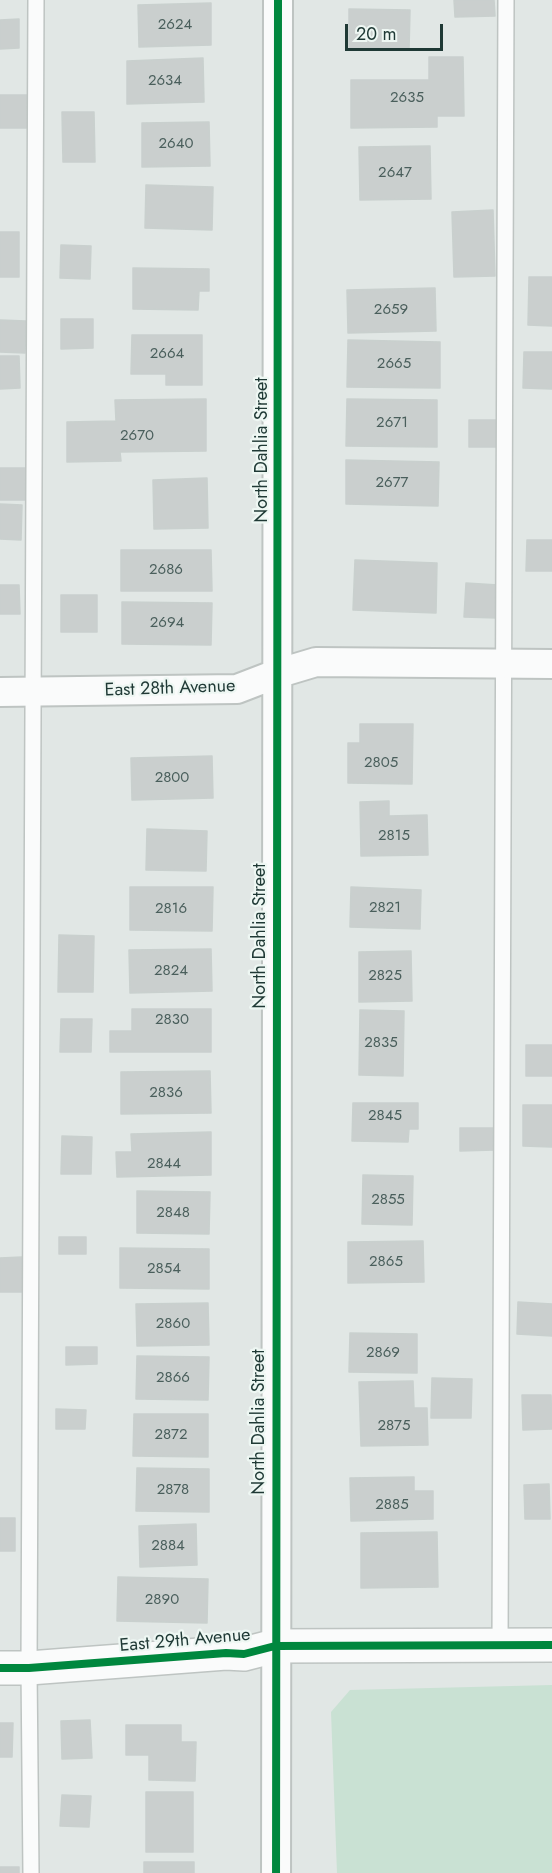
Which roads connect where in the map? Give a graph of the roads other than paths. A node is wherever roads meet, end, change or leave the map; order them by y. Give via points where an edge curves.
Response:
1 (36, 0) edge
2 (278, 0) edge
3 (506, 0) edge
4 (504, 664) junction
5 (552, 664) edge
6 (276, 674) junction
7 (0, 692) edge
8 (34, 692) junction
9 (552, 1645) edge
10 (275, 1646) junction
11 (500, 1646) junction
12 (14, 1668) edge
13 (31, 1873) edge
14 (276, 1873) edge

1 - 8 lane
2 - 6 street, North Dahlia Street
3 - 4 lane
4 - 5 street, East 28th Avenue
4 - 6 street, East 28th Avenue via 316,662
4 - 11 lane
6 - 8 street, East 28th Avenue via 237,689
6 - 10 street, North Dahlia Street
7 - 8 street, East 28th Avenue
8 - 12 lane
9 - 11 street, East 29th Avenue
10 - 11 street, East 29th Avenue
10 - 12 street, East 29th Avenue via 244,1654
10 - 14 street, North Dahlia Street
12 - 13 lane

